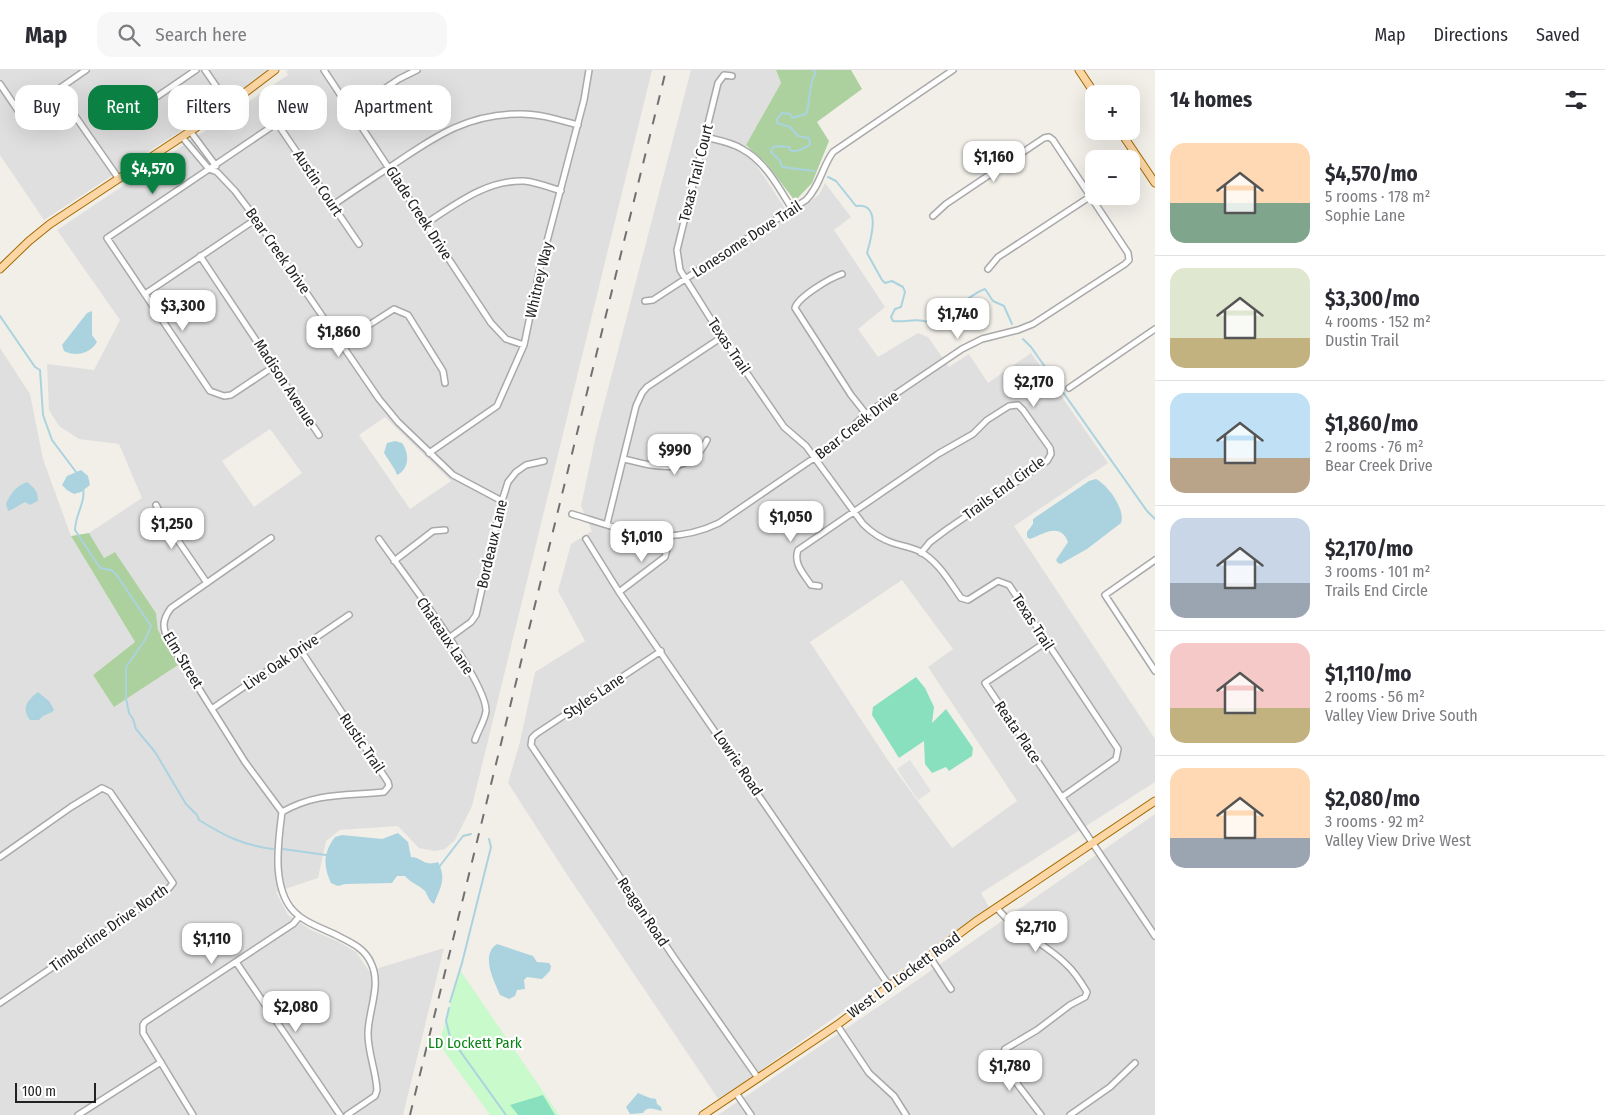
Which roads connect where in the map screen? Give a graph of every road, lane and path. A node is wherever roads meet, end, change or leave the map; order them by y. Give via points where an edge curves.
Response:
1 (86, 70) edge
2 (196, 70) edge
3 (205, 70) edge
4 (275, 70) edge
5 (324, 70) edge
6 (415, 70) edge
7 (589, 70) edge
8 (953, 70) edge
9 (1079, 70) edge
10 (732, 76) dead end
11 (0, 84) edge
12 (64, 85) edge
13 (215, 85) edge
14 (390, 85) edge
15 (1089, 85) edge
16 (249, 90) edge
17 (337, 90) edge
18 (158, 96) dead end
19 (15, 106) edge
20 (78, 120) edge
21 (578, 125) junction
22 (364, 130) edge
23 (190, 131) joint
24 (182, 137) junction
25 (705, 137) junction
26 (1126, 140) edge
27 (1141, 162) joint
28 (215, 165) junction
29 (389, 168) junction
30 (209, 169) junction
31 (217, 172) junction
32 (119, 178) junction
33 (1155, 183) edge
34 (1085, 185) edge
35 (561, 191) junction
36 (1085, 200) edge
37 (333, 205) junction
38 (1098, 205) edge
39 (792, 209) junction
40 (933, 216) dead end
41 (256, 219) junction
42 (425, 224) junction
43 (359, 244) dead end
44 (200, 256) junction
45 (0, 268) edge
46 (988, 269) dead end
47 (842, 274) dead end
48 (686, 279) junction
49 (145, 294) junction
50 (645, 301) dead end
51 (1155, 329) edge
52 (722, 337) junction
53 (341, 343) junction
54 (524, 345) junction
55 (273, 366) junction
56 (445, 383) dead end
57 (1069, 388) dead end
58 (866, 414) junction
59 (318, 435) dead end
60 (707, 440) dead end
61 (429, 453) junction
62 (815, 458) junction
63 (624, 459) junction
64 (544, 461) dead end
65 (502, 500) junction
66 (156, 505) dead end
67 (853, 512) junction
68 (572, 514) dead end
69 (607, 524) junction
70 (446, 530) dead end
71 (670, 537) junction
72 (271, 538) dead end
73 (379, 539) dead end
74 (586, 539) dead end
75 (921, 553) junction
76 (1155, 560) edge
77 (394, 561) junction
78 (207, 583) junction
79 (819, 586) dead end
80 (619, 592) junction
81 (349, 615) dead end
82 (449, 638) junction
83 (1046, 642) junction
84 (300, 649) junction
85 (661, 651) junction
86 (1155, 671) edge
87 (213, 708) junction
88 (475, 740) dead end
89 (531, 744) joint
90 (1062, 797) junction
91 (1155, 801) edge
92 (282, 812) junction
93 (1092, 842) junction
94 (0, 857) edge
95 (997, 908) junction
96 (299, 917) junction
97 (1155, 936) edge
98 (930, 957) junction
99 (236, 962) junction
100 (890, 986) junction
101 (951, 989) dead end
102 (0, 1003) edge
103 (837, 1024) junction
104 (161, 1062) junction
105 (1135, 1063) dead end
106 (758, 1078) junction
107 (736, 1093) junction
108 (78, 1115) edge
109 (193, 1115) edge
110 (340, 1115) edge
111 (347, 1115) edge
112 (703, 1115) edge
113 (751, 1115) edge
114 (906, 1115) edge
115 (1041, 1115) edge
116 (1070, 1115) edge

1 - 12 street
2 - 18 street
3 - 13 street
4 - 16 main road
5 - 17 street, Glade Creek Drive
6 - 14 street
7 - 21 street, Whitney Way
8 - 39 street, Lonesome Dove Trail via 833,152 814,192
9 - 15 main road
10 - 25 street, Texas Trail Court via 724,75 718,83
11 - 19 street
20 - 32 street
21 - 29 street via 522,114 492,116 443,132
21 - 35 street, Whitney Way
22 - 29 street, Glade Creek Drive
23 - 24 main road
23 - 28 street, Bear Creek Drive
24 - 30 street, Bear Creek Drive
24 - 32 main road
25 - 39 street via 742,148 754,157
25 - 48 street, Texas Trail Court via 677,250 680,270
26 - 27 main road
27 - 33 main road
28 - 30 street
28 - 31 street, Bear Creek Drive
28 - 37 street, Austin Court via 277,123
29 - 37 street
29 - 42 street, Glade Creek Drive
30 - 31 street, Bear Creek Drive
30 - 49 street via 107,238
31 - 41 street, Bear Creek Drive
32 - 45 main road via 39,232
34 - 40 street via 1053,140 1044,138
35 - 42 street via 524,181 493,185
35 - 54 street, Whitney Way
36 - 46 street via 998,257
37 - 43 street, Austin Court
38 - 58 street, Bear Creek Drive via 1128,253 1129,260 1125,264 1044,318 1018,330 973,343
39 - 48 street, Lonesome Dove Trail
41 - 44 street
41 - 53 street, Bear Creek Drive
42 - 54 street, Glade Creek Drive via 491,323 506,339
44 - 49 street
44 - 55 street, Madison Avenue
47 - 58 street via 800,299 796,312
48 - 50 street, Lonesome Dove Trail via 653,300
48 - 52 street, Texas Trail
49 - 55 street via 210,391 230,395
51 - 57 street
52 - 62 street, Texas Trail via 784,426
52 - 63 street via 642,393
53 - 56 street via 394,309 408,315 443,370
53 - 61 street, Bear Creek Drive via 379,399
54 - 61 street, Whitney Way via 496,406
55 - 59 street, Madison Avenue
58 - 62 street, Bear Creek Drive
60 - 63 street via 698,456 677,466
61 - 65 street, Bear Creek Drive via 453,474
62 - 67 street, Texas Trail
62 - 71 street, Bear Creek Drive via 719,523
63 - 69 street
64 - 65 street, Bordeaux Lane via 526,465 516,472 508,482
65 - 82 street, Bordeaux Lane via 476,615
66 - 78 street
67 - 75 street, Texas Trail via 872,534
67 - 75 street, Trails End Circle via 973,434 987,420 1009,406 1018,405 1050,448 1047,462 946,530
67 - 79 street via 798,550 797,564 811,585
68 - 69 street, Bear Creek Drive
69 - 71 street, Bear Creek Drive via 642,534
70 - 77 street via 433,531
71 - 80 street via 665,557
72 - 78 street, Elm Street
73 - 77 street, Chateaux Lane
74 - 80 street, Lowrie Road
75 - 83 street, Texas Trail via 943,572 960,598 968,600 998,581 1009,585
76 - 86 street via 1105,596
77 - 82 street, Chateaux Lane
78 - 87 street, Elm Street via 171,608 163,627
80 - 85 street, Lowrie Road
81 - 84 street, Live Oak Drive
82 - 88 street, Chateaux Lane via 484,698 486,712
83 - 90 street, Texas Trail via 1118,749 1116,759
83 - 90 street, Reata Place via 985,683
84 - 87 street, Live Oak Drive
84 - 92 street, Rustic Trail via 389,786 384,792 340,794 309,800
85 - 89 street, Styles Lane via 536,734
85 - 100 street, Lowrie Road
87 - 92 street, Elm Street
89 - 106 street, Reagan Road
90 - 93 street, Reata Place
91 - 93 main road, West L D Lockett Road
92 - 96 street via 279,878 288,903
93 - 95 main road, West L D Lockett Road
93 - 97 street, Reata Place
94 - 102 street, Timberline Drive North via 102,788 108,789 172,880 172,884
95 - 98 main road, West L D Lockett Road
95 - 115 street via 1006,920 1066,964 1086,992 1085,997 1005,1049 1002,1056 1018,1085
96 - 99 street
96 - 111 street via 356,945 365,953 375,974 368,1034 377,1090 374,1096
98 - 100 main road, West L D Lockett Road
98 - 101 street
99 - 104 street via 145,1022 143,1032
99 - 110 street
100 - 103 main road, West L D Lockett Road
103 - 106 main road, West L D Lockett Road
103 - 114 street via 869,1073 894,1096
104 - 108 street
104 - 109 street
105 - 116 street via 1110,1087
106 - 107 main road, West L D Lockett Road
107 - 112 main road, West L D Lockett Road
107 - 113 street

